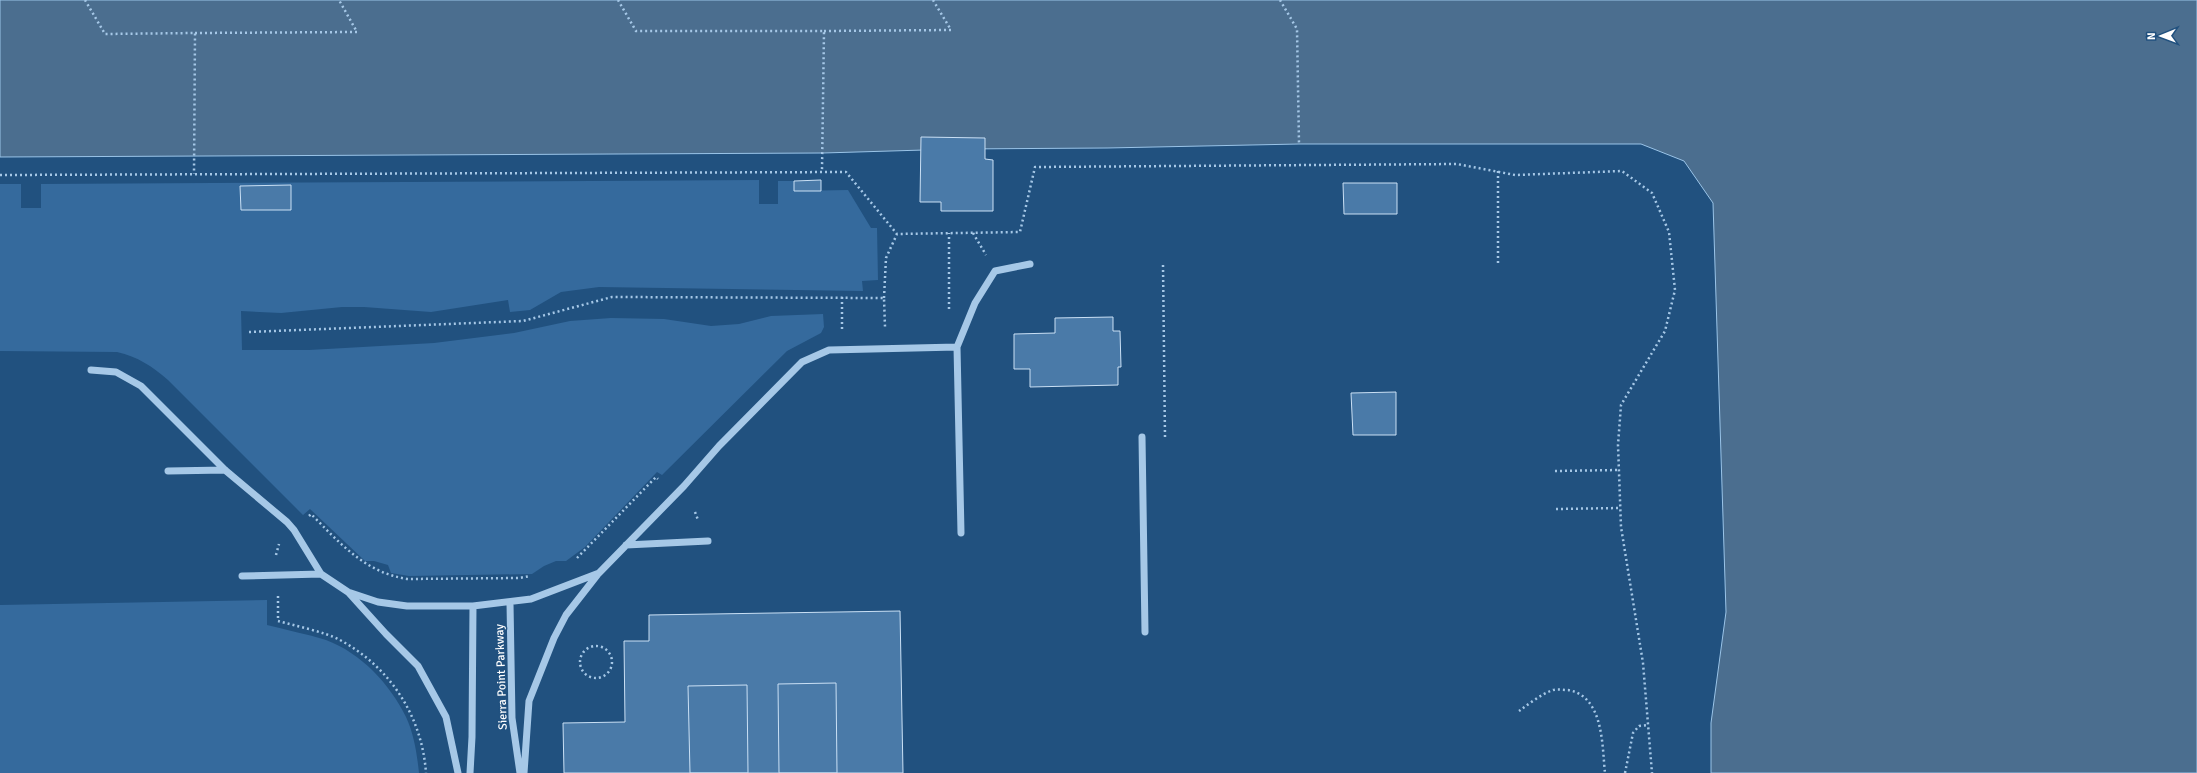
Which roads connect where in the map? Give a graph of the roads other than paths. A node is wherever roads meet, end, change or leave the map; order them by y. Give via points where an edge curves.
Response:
1 (1030, 264) dead end
2 (957, 347) junction
3 (91, 370) dead end
4 (1142, 437) dead end
5 (225, 470) junction
6 (168, 471) dead end
7 (961, 533) dead end
8 (708, 541) dead end
9 (626, 545) junction
10 (599, 573) junction
11 (321, 574) junction
12 (242, 576) dead end
13 (348, 592) junction
14 (510, 603) junction
15 (473, 606) junction
16 (1145, 632) dead end
17 (458, 773) edge
18 (470, 773) edge
19 (520, 773) edge
20 (524, 773) edge

1 - 2 street via 995,271 975,304
2 - 7 street
2 - 9 street via 829,350 802,362 718,446 684,486
3 - 5 street via 116,372 141,386
4 - 16 street
5 - 6 street
5 - 11 street via 287,522
8 - 9 street
9 - 10 street
10 - 14 street via 531,599
10 - 20 street via 566,615 529,701
11 - 12 street
11 - 13 street
13 - 15 street via 378,602 407,606
13 - 17 street via 418,666 446,717
14 - 15 street
14 - 19 street, Sierra Point Parkway via 512,718
15 - 18 street

